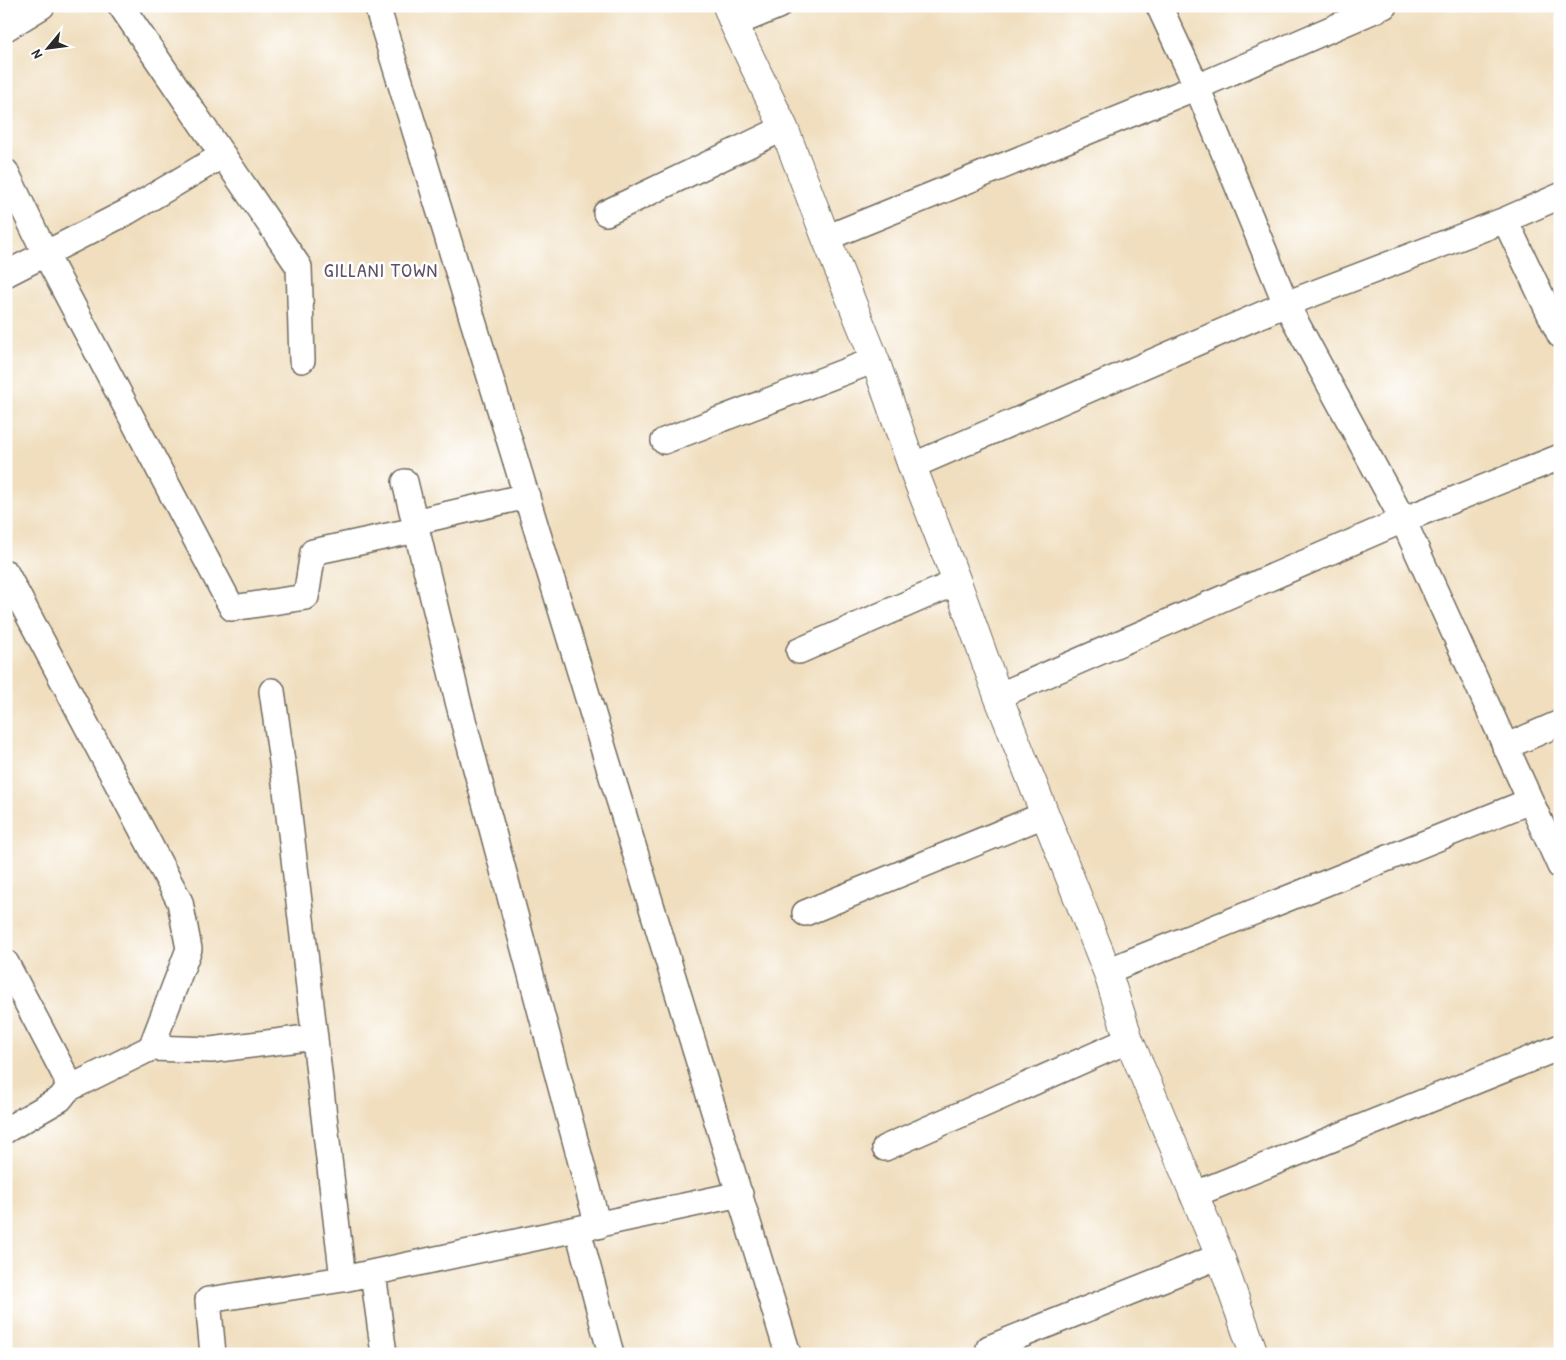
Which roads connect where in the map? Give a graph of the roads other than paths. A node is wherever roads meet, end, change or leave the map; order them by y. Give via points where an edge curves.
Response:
1 (42, 6) edge
2 (121, 6) edge
3 (377, 6) edge
4 (778, 6) edge
5 (1159, 6) edge
6 (1384, 6) edge
7 (730, 15) edge
8 (6, 28) edge
9 (1197, 87) junction
10 (784, 128) junction
11 (223, 155) junction
12 (6, 172) edge
13 (1560, 196) edge
14 (606, 212) dead end
15 (1505, 220) junction
16 (826, 238) junction
17 (45, 253) junction
18 (6, 274) edge
19 (1286, 304) junction
20 (1560, 335) edge
21 (302, 360) dead end
22 (875, 360) junction
23 (664, 441) dead end
24 (1560, 457) edge
25 (912, 466) junction
26 (405, 482) dead end
27 (527, 496) junction
28 (1403, 520) junction
29 (415, 526) junction
30 (6, 573) edge
31 (957, 582) junction
32 (799, 651) dead end
33 (272, 691) dead end
34 (998, 696) junction
35 (1560, 724) edge
36 (1505, 747) junction
37 (1530, 802) junction
38 (1044, 815) junction
39 (1560, 866) edge
40 (805, 913) dead end
41 (6, 963) edge
42 (1107, 970) junction
43 (314, 1037) junction
44 (1129, 1040) junction
45 (1560, 1047) edge
46 (151, 1048) junction
47 (68, 1089) junction
48 (6, 1130) edge
49 (885, 1148) dead end
50 (740, 1194) junction
51 (1193, 1194) junction
52 (588, 1228) junction
53 (1220, 1256) junction
54 (373, 1273) junction
55 (343, 1279) junction
56 (989, 1348) dead end
57 (213, 1354) edge
58 (384, 1354) edge
59 (611, 1354) edge
60 (788, 1354) edge
61 (1254, 1354) edge

1 - 8 street
2 - 11 street
3 - 27 street
4 - 7 street
5 - 9 street
6 - 9 street
7 - 10 street
9 - 16 street
9 - 19 street
10 - 14 street
10 - 16 street
11 - 17 street via 127,212
11 - 21 street via 299,267
12 - 17 street
13 - 15 street
15 - 19 street
15 - 20 street
16 - 22 street
17 - 18 street
17 - 29 street via 232,608 306,596 313,552
19 - 25 street
19 - 28 street
22 - 23 street
22 - 25 street
24 - 28 street
25 - 31 street
26 - 29 street
27 - 29 street
27 - 50 street
28 - 34 street
28 - 36 street
29 - 52 street
30 - 46 street via 180,902 189,949
31 - 32 street
31 - 34 street
33 - 43 street
34 - 38 street
35 - 36 street
36 - 37 street
37 - 39 street
37 - 42 street
38 - 40 street
38 - 42 street
41 - 47 street via 66,1077
42 - 44 street
43 - 46 street via 211,1050
43 - 55 street
44 - 49 street
44 - 51 street
45 - 51 street
46 - 47 street
47 - 48 street via 60,1100
50 - 52 street
50 - 60 street
51 - 53 street
52 - 54 street
52 - 59 street
53 - 56 street
53 - 61 street
54 - 55 street
54 - 58 street
55 - 57 street via 208,1300

